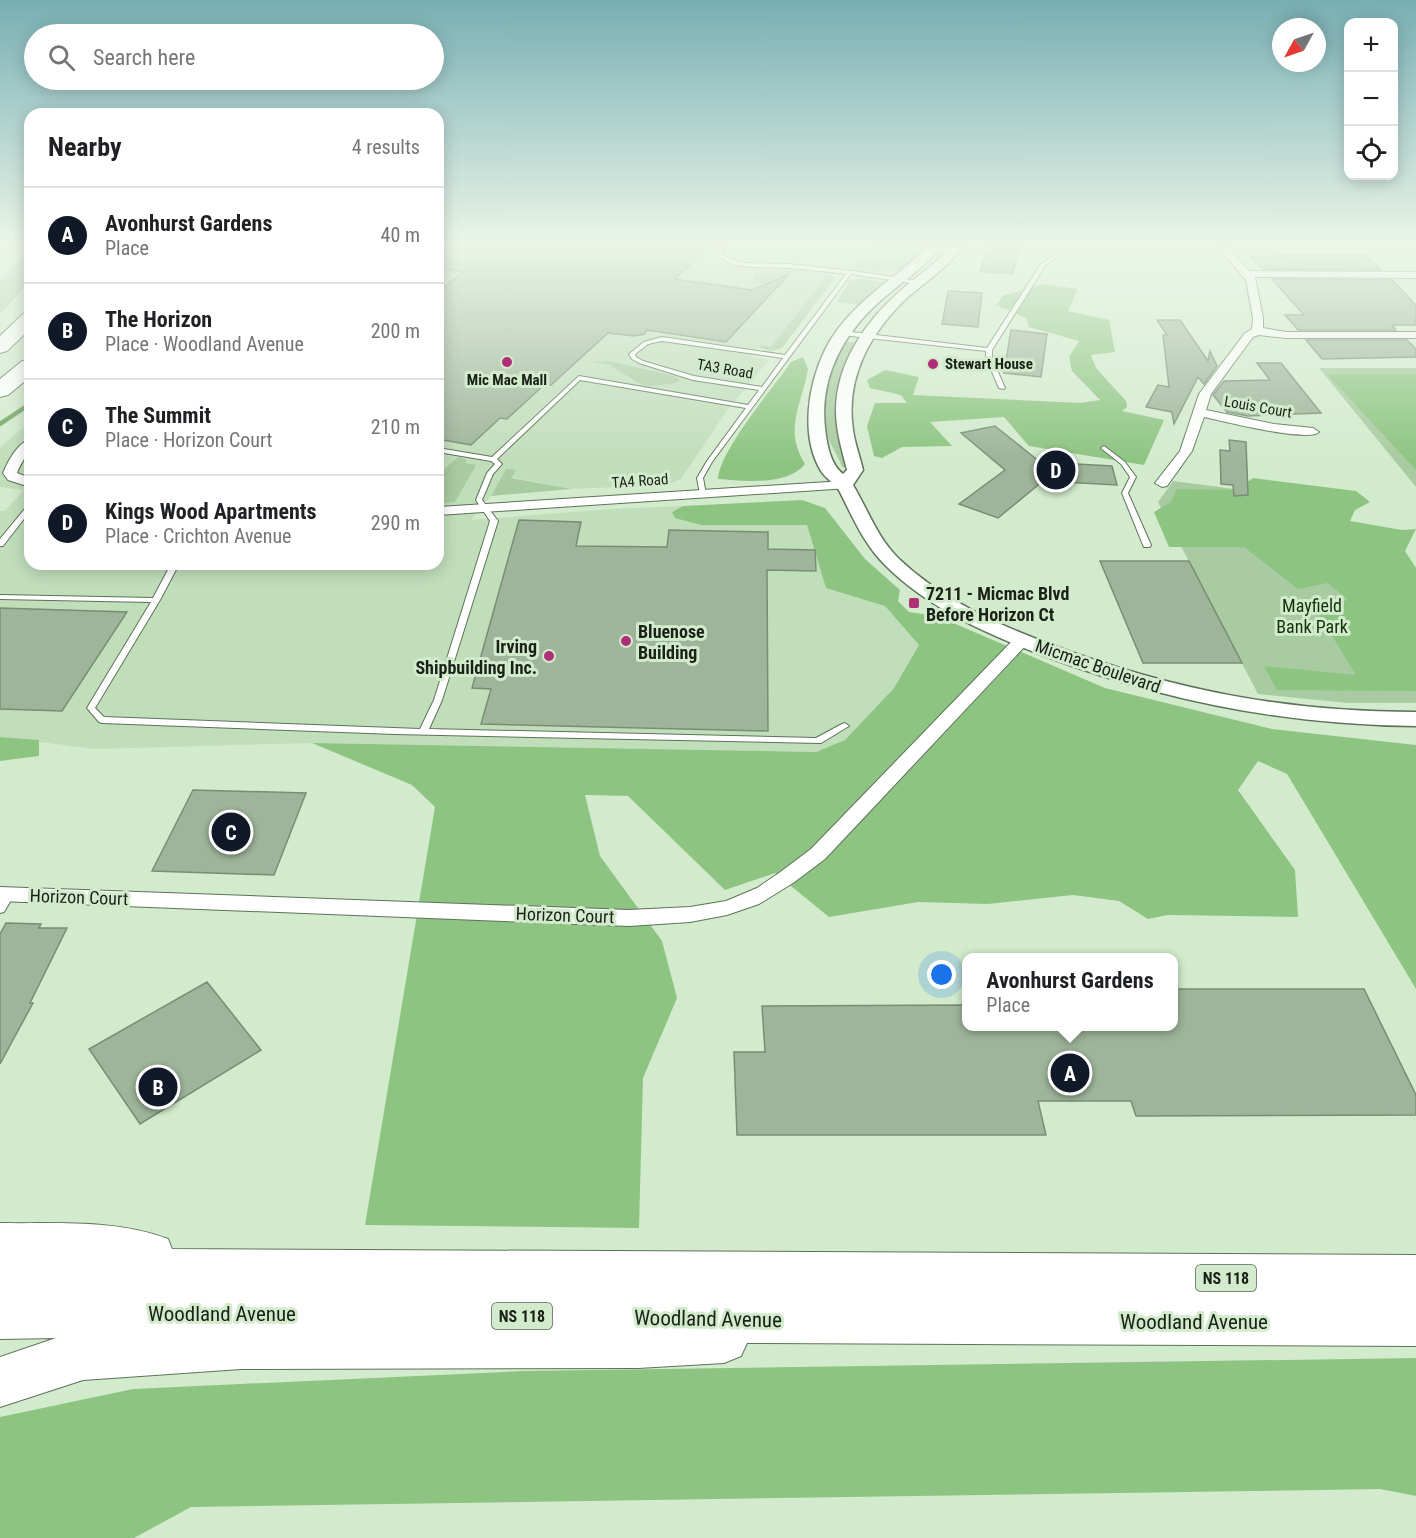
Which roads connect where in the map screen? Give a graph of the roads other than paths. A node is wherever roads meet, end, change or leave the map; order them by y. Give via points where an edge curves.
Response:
1 (815, 318) edge
2 (854, 318) edge
3 (880, 318) edge
4 (1009, 318) edge
5 (1258, 318) edge
6 (24, 324) edge
7 (1257, 331) junction
8 (842, 333) junction
9 (1416, 335) edge
10 (866, 337) junction
11 (24, 342) edge
12 (0, 347) edge
13 (989, 350) junction
14 (785, 357) junction
15 (0, 364) edge
16 (24, 371) edge
17 (1002, 388) dead end
18 (763, 389) junction
19 (0, 390) edge
20 (749, 407) junction
21 (1198, 412) junction
22 (1312, 432) dead end
23 (1104, 448) dead end
24 (24, 450) edge
25 (444, 451) edge
26 (493, 459) junction
27 (5, 474) edge
28 (24, 481) edge
29 (1162, 483) dead end
30 (844, 484) junction
31 (703, 494) junction
32 (484, 508) junction
33 (444, 511) edge
34 (24, 514) edge
35 (0, 544) edge
36 (1147, 545) dead end
37 (172, 570) edge
38 (0, 597) edge
39 (156, 600) junction
40 (1022, 640) junction
41 (1416, 719) edge
42 (845, 726) dead end
43 (424, 730) junction
44 (3, 900) edge
45 (0, 1245) edge
46 (0, 1271) edge
47 (254, 1272) junction
48 (1416, 1278) edge
49 (0, 1315) edge
50 (1043, 1322) junction
51 (1416, 1323) edge
52 (0, 1382) edge

1 - 14 lane, TA3 Road
2 - 8 street, Micmac Boulevard
3 - 10 street
4 - 13 lane
5 - 7 street
6 - 12 highway
7 - 9 street via 1286,335
7 - 21 street via 1249,335 1205,394
8 - 10 lane
8 - 30 street, Micmac Boulevard via 824,372 817,417 819,441 828,469
10 - 13 lane
10 - 30 street via 857,351 845,394 844,428 855,470
11 - 15 highway
13 - 17 lane
14 - 18 lane, TA3 Road
14 - 18 lane, TA3 Road via 662,339 646,343 632,354 641,362 693,378
16 - 19 highway
18 - 20 lane, TA3 Road
20 - 26 lane via 579,378
20 - 31 lane, TA3 Road via 700,478
21 - 22 street, Louis Court
21 - 29 street via 1186,451
23 - 36 lane via 1133,477 1125,494
24 - 27 street
25 - 26 lane
26 - 32 lane via 499,464 490,473 479,500
27 - 28 street
30 - 31 street, TA4 Road
30 - 40 street, Micmac Boulevard via 879,547 907,575 948,604
31 - 32 street, TA4 Road
32 - 33 street, TA4 Road
32 - 43 lane via 494,521 438,700
34 - 35 lane
37 - 39 lane
38 - 39 lane
39 - 43 lane via 91,708 102,720
40 - 41 street, Micmac Boulevard via 1116,676 1222,702 1313,716
40 - 44 street, Horizon Court via 818,854 760,895 727,908 629,918
42 - 43 lane via 818,741
45 - 47 highway via 96,1247
46 - 47 highway, NS 118
47 - 48 highway, NS 118
49 - 50 highway, Woodland Avenue / NS 118
50 - 51 highway, Woodland Avenue / NS 118
50 - 52 highway via 638,1344 241,1345 83,1356

